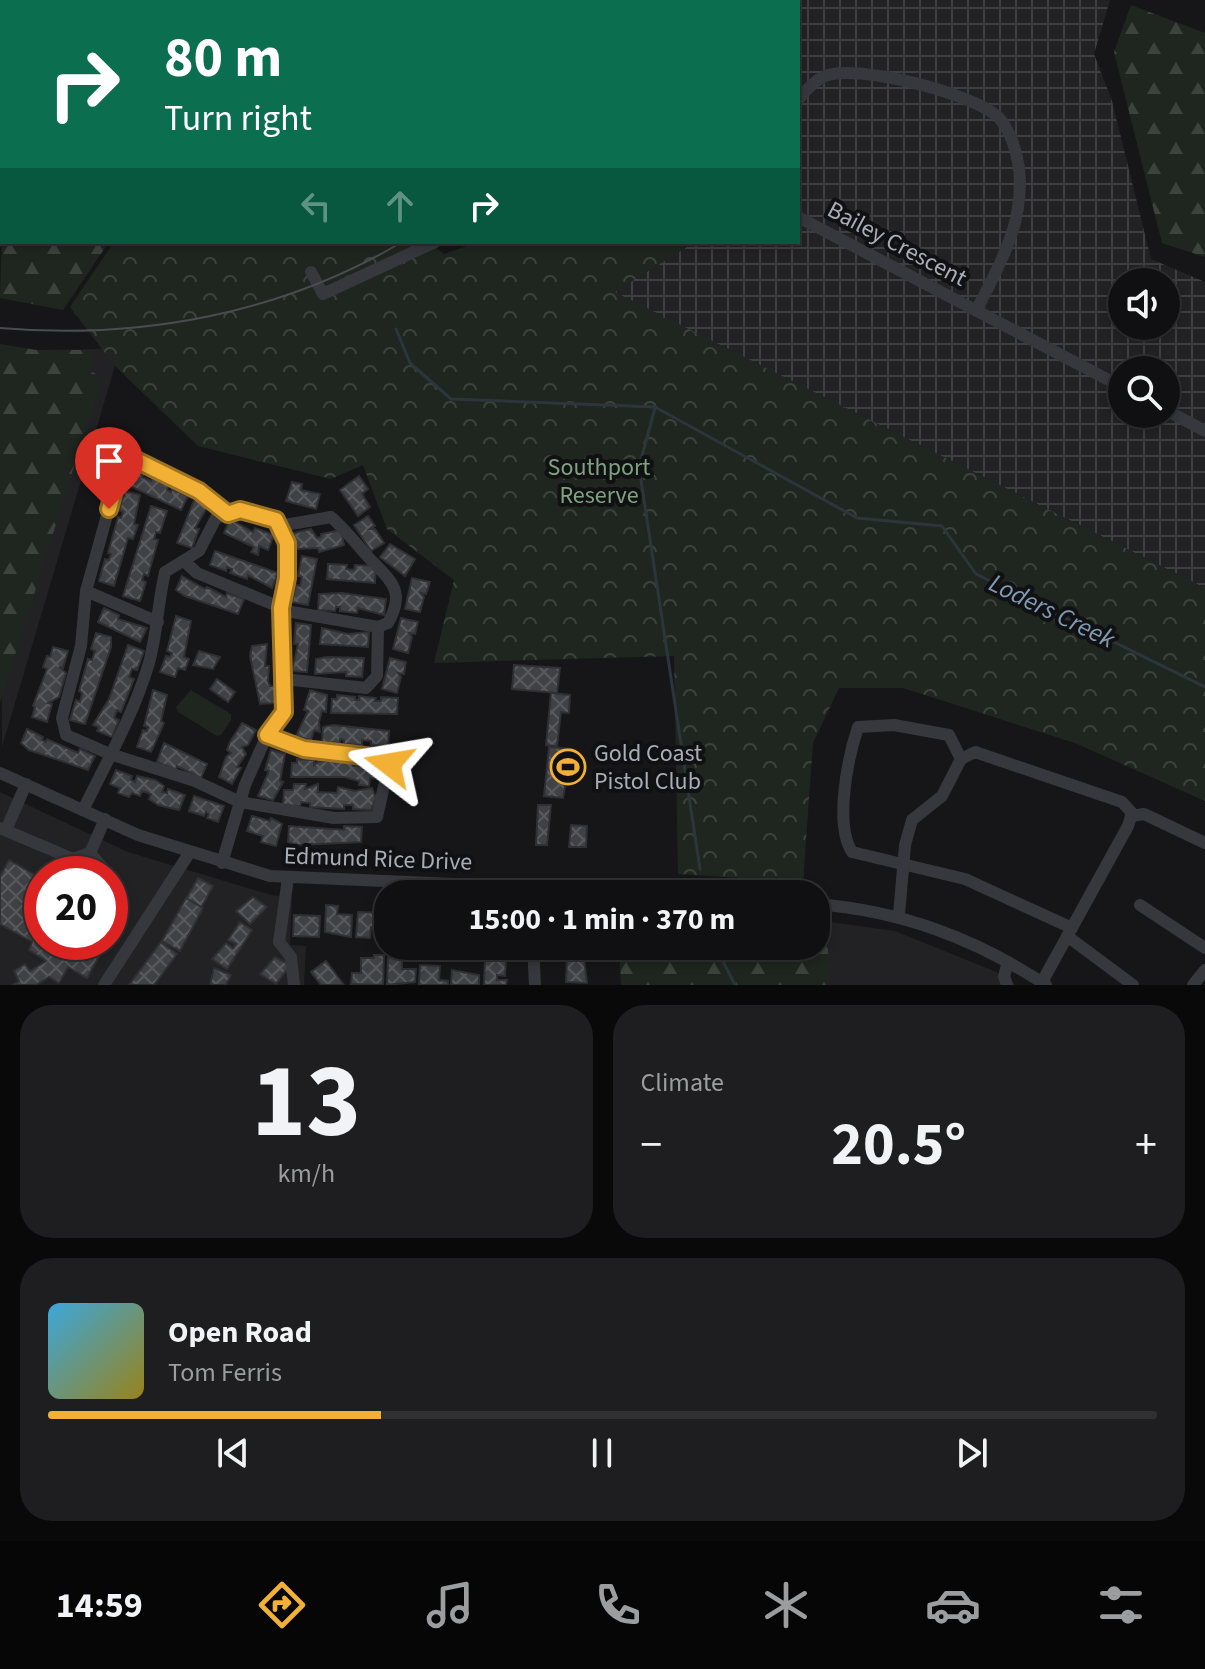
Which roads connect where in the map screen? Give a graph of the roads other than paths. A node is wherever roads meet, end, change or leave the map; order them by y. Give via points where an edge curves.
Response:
1 (800, 98) edge
2 (800, 218) edge
3 (431, 244) edge
4 (311, 272) dead end
5 (976, 311) junction
6 (1108, 380) edge
7 (1180, 418) edge
8 (1205, 431) edge
9 (228, 514) junction
10 (279, 526) junction
11 (184, 561) junction
12 (86, 591) junction
13 (281, 608) junction
14 (158, 622) junction
15 (378, 627) junction
16 (284, 679) junction
17 (267, 735) junction
18 (110, 754) junction
19 (961, 759) junction
20 (0, 773) edge
21 (26, 784) junction
22 (240, 802) junction
23 (83, 810) junction
24 (1131, 816) junction
25 (105, 819) junction
26 (3, 829) edge
27 (1205, 843) edge
28 (190, 852) junction
29 (90, 853) junction
30 (66, 856) edge
31 (82, 856) edge
32 (92, 856) edge
33 (222, 863) junction
34 (903, 863) junction
35 (288, 878) junction
36 (374, 882) edge
37 (1140, 905) dead end
38 (830, 906) edge
39 (899, 915) junction
40 (1070, 932) junction
41 (1205, 948) edge
42 (534, 960) edge
43 (1008, 962) junction
44 (1205, 970) edge
45 (1044, 984) edge
46 (104, 985) edge
47 (294, 985) edge
48 (535, 985) edge
49 (1007, 985) edge
50 (1133, 985) edge
51 (1193, 985) edge

1 - 5 street, Bailey Crescent via 826,76 859,73 965,98 1000,119 1019,166 1019,212 1015,232
2 - 5 street, Bailey Crescent
3 - 4 street via 323,294
5 - 6 street, Bailey Crescent
7 - 8 street
9 - 10 street via 240,510 276,520
9 - 11 street via 216,518 199,551
9 - 12 street via 199,491 124,454
10 - 13 street via 287,543
10 - 15 street via 331,517 351,533 388,574 396,592 394,612
11 - 13 street via 197,573
11 - 14 street via 165,572
12 - 14 street
12 - 18 street via 81,646 62,718 66,735
13 - 15 street
13 - 16 street
14 - 18 street via 149,663
15 - 16 street via 377,676 366,688
16 - 17 street via 284,712
17 - 22 street
17 - 22 street via 304,749 382,758 389,764 377,817 334,818
18 - 22 street via 195,781
18 - 23 street
19 - 24 street via 975,752 990,757 1122,802
19 - 34 street via 942,796 912,820
19 - 34 street via 949,735 894,725 858,727 847,758 844,839 852,852
20 - 21 street, Edmund Rice Drive
21 - 23 street, Edmund Rice Drive
21 - 26 street
22 - 33 street
23 - 25 street, Edmund Rice Drive
24 - 27 street via 1144,814
24 - 40 street
25 - 28 street, Edmund Rice Drive
25 - 29 street
26 - 30 street
28 - 33 street, Edmund Rice Drive
28 - 46 street
29 - 31 street
29 - 32 street
33 - 35 street, Edmund Rice Drive
34 - 39 street
34 - 40 street via 965,879
35 - 36 street, Edmund Rice Drive
35 - 47 street via 279,942 291,957
37 - 41 street
38 - 39 street
39 - 43 street
40 - 45 street
40 - 50 street
42 - 48 street
43 - 45 street
43 - 49 street
44 - 51 street

